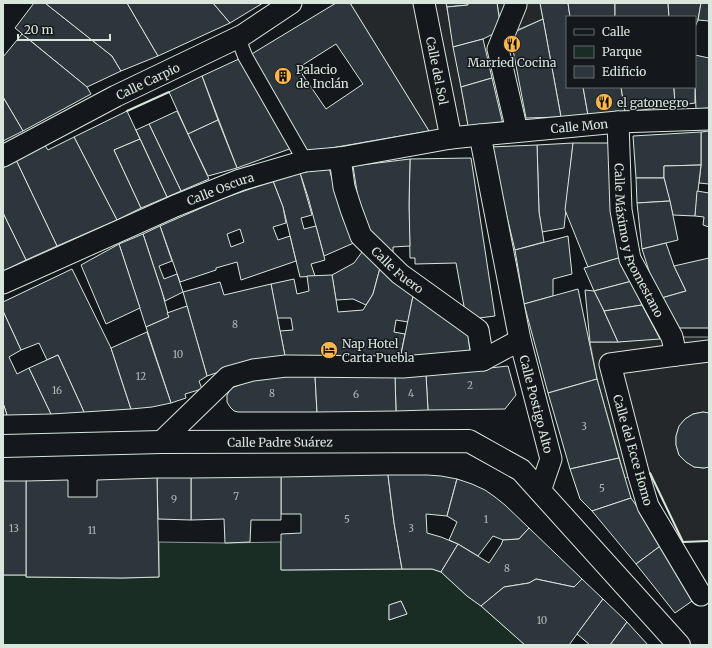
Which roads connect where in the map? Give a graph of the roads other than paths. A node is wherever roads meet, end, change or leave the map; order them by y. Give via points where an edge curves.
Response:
1 (291, 3) edge
2 (424, 3) edge
3 (515, 3) edge
4 (238, 38) junction
5 (709, 119) edge
6 (618, 122) junction
7 (517, 131) junction
8 (480, 134) junction
9 (451, 138) junction
10 (3, 156) edge
11 (340, 158) junction
12 (305, 161) junction
13 (3, 283) edge
14 (520, 340) junction
15 (709, 351) edge
16 (676, 355) junction
17 (483, 360) junction
18 (162, 442) junction
19 (3, 446) edge
20 (540, 492) junction
21 (701, 595) dead end
22 (679, 645) edge

1 - 4 street, Calle Carpio
2 - 9 street, Calle del Sol
3 - 7 street via 498,49
4 - 10 street, Calle Carpio via 116,96
4 - 12 lane via 245,56
5 - 6 street, Calle Mon
6 - 7 street, Calle Mon
6 - 16 street, Calle Máximo y Fromestano via 621,210 630,259 672,338
7 - 8 street, Calle Mon
8 - 9 street, Calle Mon
8 - 14 street, Calle Postigo Alto
9 - 11 street, Calle Oscura
11 - 12 street, Calle Oscura
11 - 17 street, Calle Fuero via 344,187 361,236 400,274 478,330
12 - 13 street, Calle Oscura via 240,180 175,206
14 - 17 street
14 - 20 street, Calle Postigo Alto via 551,459
15 - 16 street
16 - 21 street, Calle del Ecce Homo via 610,364 648,506
17 - 18 street via 403,366 286,366 253,370 228,378
18 - 19 street, Calle Padre Suárez
18 - 20 street, Calle Padre Suárez via 469,441 521,470
20 - 22 street

